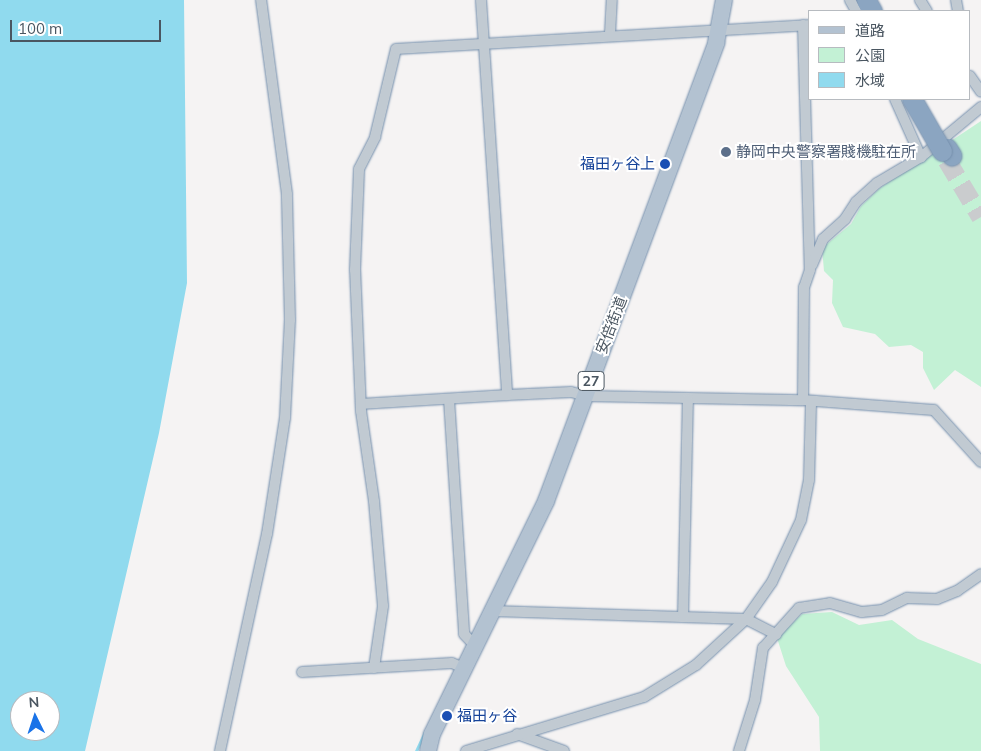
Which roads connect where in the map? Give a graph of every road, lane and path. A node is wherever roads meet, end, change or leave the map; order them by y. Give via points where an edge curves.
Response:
1 (261, 0) edge
2 (481, 0) edge
3 (612, 0) edge
4 (724, 0) edge
5 (806, 25) edge
6 (720, 30) junction
7 (610, 34) junction
8 (486, 44) junction
9 (971, 77) edge
10 (981, 92) edge
11 (895, 100) edge
12 (913, 100) edge
13 (919, 100) edge
14 (981, 107) edge
15 (921, 157) junction
16 (810, 270) junction
17 (507, 395) junction
18 (587, 396) junction
19 (449, 399) junction
20 (688, 399) junction
21 (807, 402) junction
22 (361, 404) junction
23 (981, 462) edge
24 (981, 574) edge
25 (492, 611) junction
26 (683, 617) junction
27 (746, 619) junction
28 (776, 634) junction
29 (475, 646) junction
30 (374, 668) junction
31 (464, 668) junction
32 (302, 672) dead end
33 (517, 734) junction
34 (488, 748) edge
35 (220, 751) edge
36 (428, 751) edge
37 (466, 751) edge
38 (564, 751) edge
39 (739, 751) edge

1 - 35 street via 287,194 290,320 284,418 267,534
2 - 8 street
3 - 7 street
4 - 6 main road, 安倍街道 / 27
5 - 6 street
5 - 16 street
6 - 7 street
6 - 18 main road, 安倍街道 / 27
7 - 8 street
8 - 17 street
8 - 22 street via 396,49 375,137 359,169 355,270
9 - 10 street
11 - 15 street
12 - 13 highway, bridge via 947,154
14 - 15 street
15 - 16 street via 877,184 856,202 845,219 823,239
16 - 21 street via 804,287
17 - 18 street via 571,392
17 - 19 street
18 - 20 street
18 - 25 main road, 安倍街道 / 27 via 546,501
19 - 22 street
19 - 29 street via 464,634
20 - 21 street
20 - 26 street
21 - 23 street via 934,410
21 - 27 street via 809,480 801,520 772,582
22 - 30 street via 383,606
24 - 28 street via 957,591 937,599 907,598 882,610 862,612 830,603 799,608
25 - 26 street
25 - 29 main road, 安倍街道 / 27
26 - 27 street
27 - 28 street
27 - 33 street via 696,665 644,697
28 - 39 street via 763,648 755,700
29 - 31 main road, 安倍街道 / 27
30 - 31 street via 452,662
30 - 32 street
31 - 36 main road, 安倍街道 / 27 via 432,734
33 - 34 street
33 - 38 street
34 - 37 street

